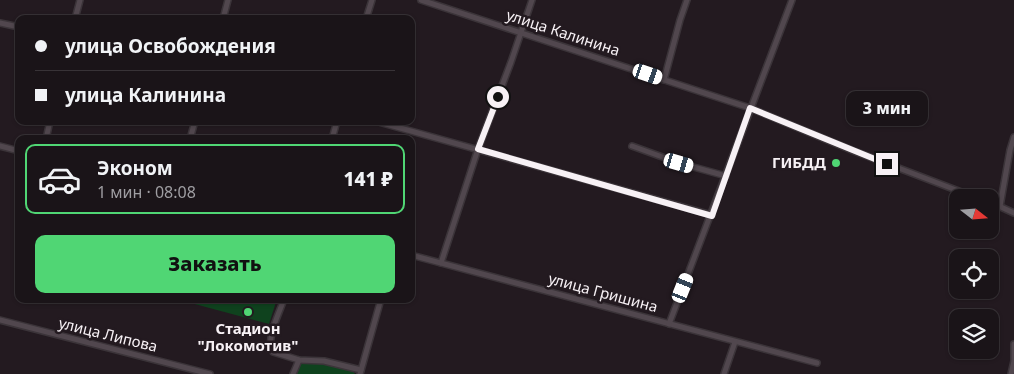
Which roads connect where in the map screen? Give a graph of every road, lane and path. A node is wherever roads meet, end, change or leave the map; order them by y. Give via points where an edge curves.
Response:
1 (80, 0) edge
2 (228, 0) edge
3 (372, 0) edge
4 (421, 0) edge
5 (532, 0) edge
6 (687, 0) edge
7 (792, 0) edge
8 (76, 15) edge
9 (224, 15) edge
10 (367, 15) edge
11 (0, 22) edge
12 (15, 26) edge
13 (520, 33) junction
14 (664, 80) junction
15 (750, 108) junction
16 (390, 125) edge
17 (1014, 137) edge
18 (0, 146) edge
19 (632, 146) dead end
20 (478, 149) junction
21 (15, 150) edge
22 (726, 176) junction
23 (953, 189) edge
24 (1000, 206) joint
25 (1014, 213) edge
26 (712, 216) junction
27 (415, 256) edge
28 (441, 263) junction
29 (283, 303) edge
30 (380, 303) edge
31 (0, 320) edge
32 (669, 324) junction
33 (735, 342) junction
34 (1014, 344) edge
35 (299, 360) junction
36 (1014, 360) edge
37 (817, 363) dead end
38 (360, 372) edge
39 (210, 374) edge
40 (293, 374) edge
41 (724, 374) edge
42 (1012, 374) edge

1 - 8 street
2 - 9 street
3 - 10 street
4 - 13 street, улица Калинина
5 - 13 street
6 - 14 street
7 - 15 street
11 - 12 street
13 - 14 street, улица Калинина
13 - 20 street
14 - 15 street, улица Калинина
15 - 22 street
15 - 23 street, улица Калинина
16 - 20 street
17 - 24 street
18 - 21 street
19 - 22 street
20 - 26 street
20 - 28 street
22 - 26 street
24 - 25 street
26 - 32 street
27 - 28 street, улица Гришина
28 - 32 street, улица Гришина
29 - 35 street via 271,334 270,348 273,352
30 - 38 street
31 - 39 street, улица Липова
32 - 33 street, улица Гришина
33 - 37 street, улица Гришина
33 - 41 street
34 - 36 street
35 - 38 street via 324,361
35 - 40 street
36 - 42 street

